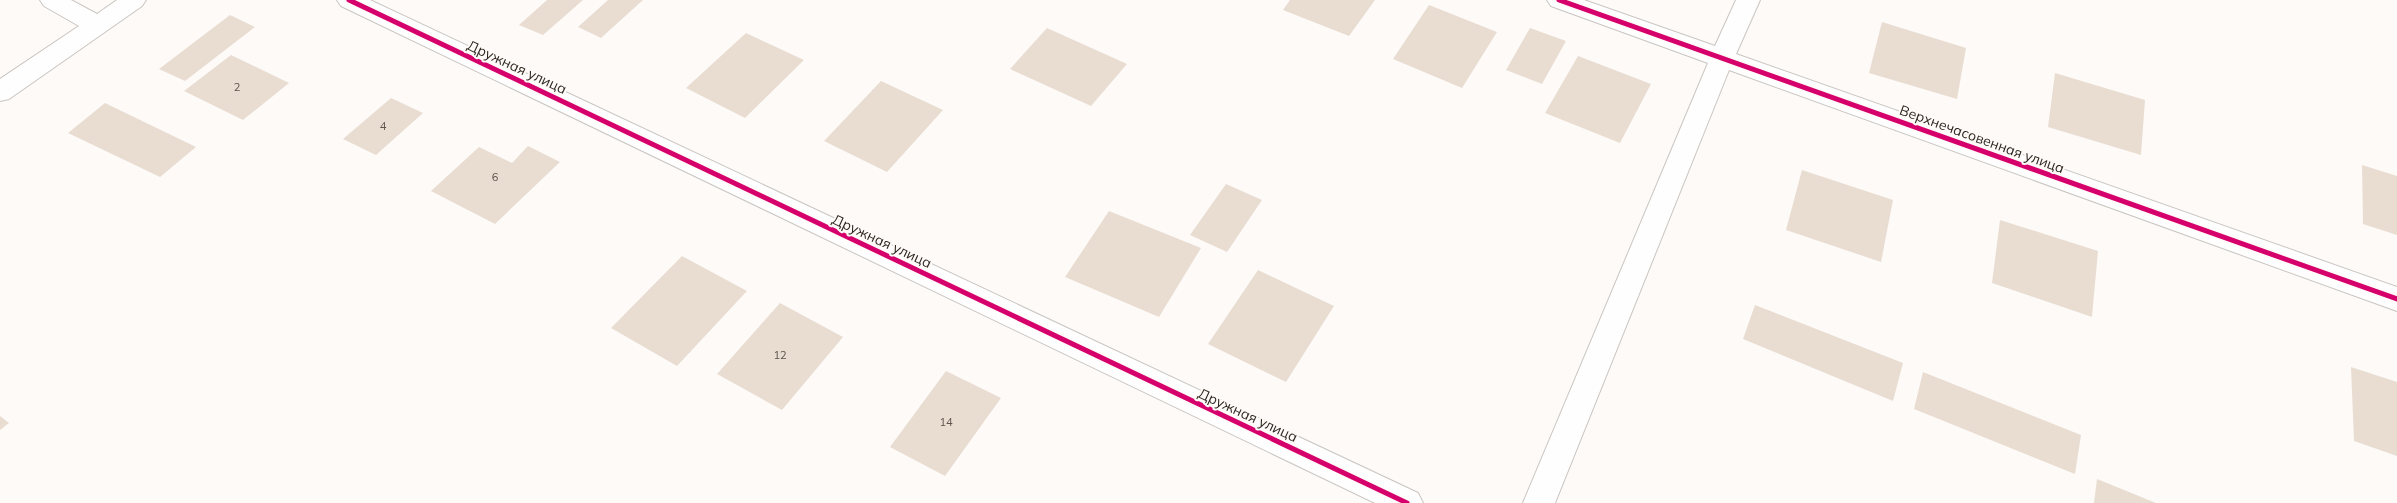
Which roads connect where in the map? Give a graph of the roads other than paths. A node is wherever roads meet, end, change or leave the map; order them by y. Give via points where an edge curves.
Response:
1 (52, 0) edge
2 (134, 0) edge
3 (349, 0) edge
4 (1559, 0) edge
5 (1748, 0) edge
6 (98, 25) junction
7 (1722, 58) junction
8 (0, 92) edge
9 (2397, 299) edge
10 (1406, 503) edge
11 (1539, 503) edge

1 - 6 street
2 - 6 street
3 - 10 street, Дружная улица
4 - 7 street, Верхнечасовенная улица
5 - 7 street
6 - 8 street
7 - 9 street, Верхнечасовенная улица
7 - 11 street

